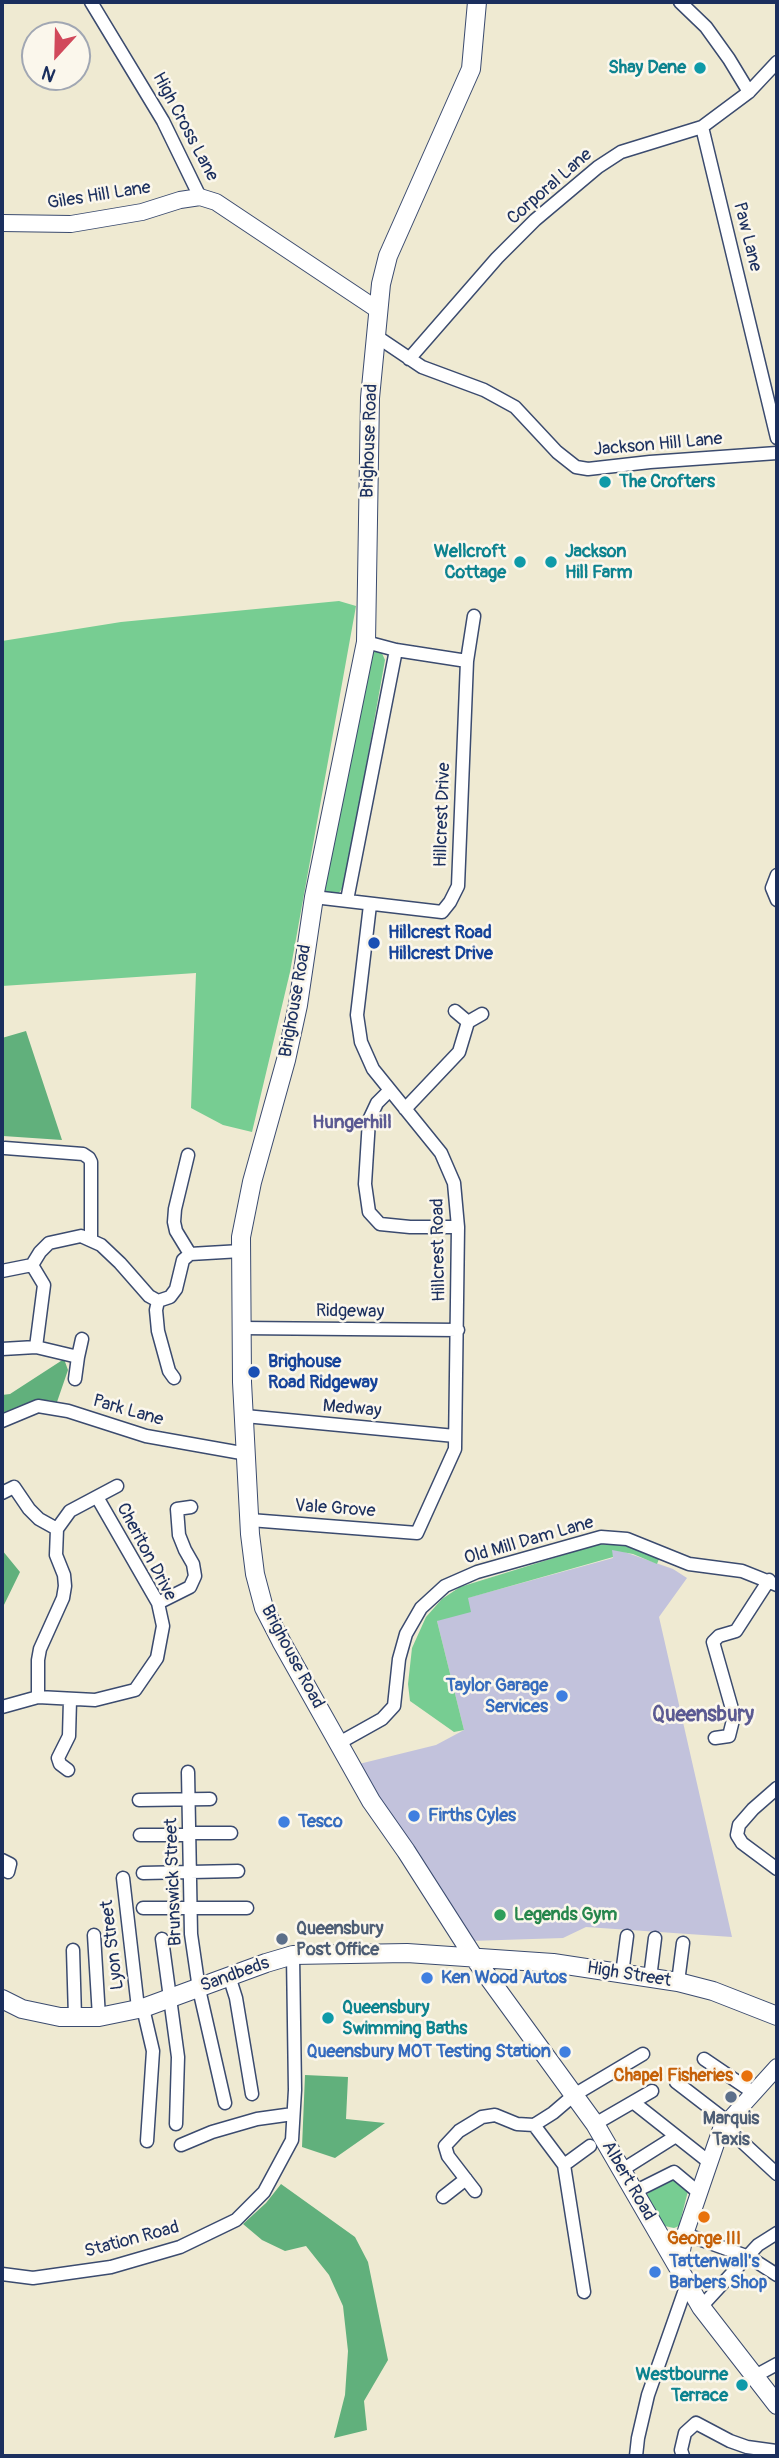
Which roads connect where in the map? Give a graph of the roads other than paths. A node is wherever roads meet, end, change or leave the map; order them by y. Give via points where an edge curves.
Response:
1 (91, 2) edge
2 (477, 2) edge
3 (680, 2) edge
4 (777, 62) edge
5 (749, 92) junction
6 (702, 127) junction
7 (200, 197) junction
8 (2, 223) edge
9 (378, 310) junction
10 (376, 336) junction
11 (409, 359) junction
12 (777, 438) edge
13 (777, 453) edge
14 (474, 616) dead end
15 (366, 642) junction
16 (396, 650) junction
17 (467, 661) junction
18 (777, 875) edge
19 (314, 897) junction
20 (777, 900) edge
21 (347, 901) junction
22 (370, 905) junction
23 (456, 1011) dead end
24 (482, 1014) dead end
25 (468, 1021) junction
26 (389, 1091) junction
27 (405, 1109) junction
28 (5, 1148) dead end
29 (188, 1155) dead end
30 (458, 1227) junction
31 (91, 1240) junction
32 (241, 1251) junction
33 (190, 1254) junction
34 (32, 1265) junction
35 (2, 1271) edge
36 (158, 1301) junction
37 (241, 1328) junction
38 (458, 1329) junction
39 (82, 1339) dead end
40 (36, 1347) junction
41 (2, 1349) edge
42 (78, 1357) junction
43 (168, 1374) dead end
44 (75, 1379) dead end
45 (244, 1416) junction
46 (2, 1421) edge
47 (455, 1436) junction
48 (247, 1454) junction
49 (117, 1486) dead end
50 (2, 1493) edge
51 (97, 1497) junction
52 (191, 1507) dead end
53 (250, 1520) junction
54 (57, 1529) junction
55 (417, 1533) joint
56 (773, 1582) edge
57 (158, 1603) junction
58 (37, 1698) junction
59 (70, 1700) junction
60 (2, 1707) edge
61 (715, 1738) dead end
62 (339, 1743) junction
63 (68, 1770) dead end
64 (188, 1772) dead end
65 (777, 1788) edge
66 (210, 1798) dead end
67 (188, 1799) junction
68 (139, 1800) dead end
69 (231, 1833) dead end
70 (190, 1834) junction
71 (141, 1835) dead end
72 (777, 1869) edge
73 (190, 1871) junction
74 (238, 1871) dead end
75 (143, 1873) dead end
76 (123, 1878) dead end
77 (191, 1908) junction
78 (247, 1908) dead end
79 (143, 1909) dead end
80 (94, 1935) dead end
81 (627, 1936) dead end
82 (655, 1938) dead end
83 (162, 1939) dead end
84 (683, 1943) dead end
85 (73, 1950) dead end
86 (293, 1955) junction
87 (475, 1959) junction
88 (622, 1974) junction
89 (229, 1976) junction
90 (650, 1978) junction
91 (678, 1982) junction
92 (199, 1989) junction
93 (170, 1997) junction
94 (2, 1999) edge
95 (141, 2008) junction
96 (777, 2016) edge
97 (75, 2017) junction
98 (99, 2017) junction
99 (643, 2054) dead end
100 (704, 2059) dead end
101 (777, 2067) edge
102 (676, 2082) dead end
103 (652, 2091) dead end
104 (754, 2093) junction
105 (252, 2094) dead end
106 (574, 2095) junction
107 (633, 2102) junction
108 (225, 2103) dead end
109 (293, 2114) junction
110 (176, 2124) dead end
111 (595, 2124) junction
112 (726, 2124) junction
113 (534, 2125) junction
114 (676, 2136) junction
115 (147, 2141) dead end
116 (181, 2145) dead end
117 (590, 2146) dead end
118 (709, 2162) junction
119 (564, 2165) junction
120 (622, 2170) junction
121 (777, 2174) edge
122 (466, 2179) junction
123 (475, 2191) dead end
124 (634, 2192) junction
125 (698, 2192) junction
126 (443, 2197) dead end
127 (685, 2234) junction
128 (777, 2234) edge
129 (749, 2257) junction
130 (2, 2274) edge
131 (683, 2275) junction
132 (777, 2275) edge
133 (584, 2292) dead end
134 (701, 2307) junction
135 (777, 2364) edge
136 (755, 2376) junction
137 (776, 2402) edge
138 (776, 2451) edge
139 (636, 2456) edge
140 (684, 2456) edge

1 - 7 street, High Cross Lane via 163,121
2 - 9 main road, Brighouse Road via 471,69 388,256
3 - 5 street via 706,27
4 - 5 street, Corporal Lane
5 - 6 street, Corporal Lane
6 - 11 street, Corporal Lane via 621,152 598,167 497,258
6 - 12 street, Paw Lane
7 - 8 street, Giles Hill Lane via 71,224
7 - 9 street, High Cross Lane via 216,202
9 - 10 main road, Brighouse Road
10 - 11 street, Jackson Hill Lane
10 - 15 main road, Brighouse Road via 370,398
11 - 13 street, Jackson Hill Lane via 515,407 576,467
14 - 17 street, Hillcrest Drive
15 - 16 street
15 - 19 main road, Brighouse Road
16 - 17 street
16 - 21 street
17 - 22 street, Hillcrest Drive via 458,886 442,912
18 - 20 street via 772,888
19 - 21 street, Hillcrest Drive
19 - 32 main road, Brighouse Road via 298,1005 252,1182
21 - 22 street, Hillcrest Drive
22 - 26 street, Hillcrest Road via 357,1015 360,1042
23 - 25 street
24 - 25 street
25 - 27 street via 459,1052
26 - 27 street, Hillcrest Road
26 - 30 street via 369,1119 365,1184 369,1212 380,1224
27 - 30 street, Hillcrest Road via 441,1153 454,1183
28 - 31 street via 89,1158
29 - 33 street via 174,1222
30 - 38 street, Hillcrest Road
31 - 34 street via 82,1236 49,1243
31 - 36 street
32 - 33 street
32 - 37 main road, Brighouse Road
33 - 36 street via 183,1260 176,1289
34 - 35 street
34 - 40 street via 44,1285
36 - 43 street via 158,1331
37 - 38 street, Ridgeway
37 - 45 main road, Brighouse Road
38 - 47 street, Hillcrest Road
39 - 42 street
40 - 41 street
40 - 42 street
42 - 44 street
45 - 47 street, Medway
45 - 48 main road, Brighouse Road
46 - 48 street, Park Lane via 38,1406 146,1436
47 - 55 street, Hillcrest Road via 455,1449
48 - 53 main road, Brighouse Road
49 - 51 street
50 - 54 street via 14,1487 29,1509
51 - 54 street via 70,1511
51 - 57 street, Cheriton Drive
52 - 57 street via 177,1509 179,1535 195,1576 190,1587
53 - 55 street, Vale Grove
53 - 62 main road, Brighouse Road via 255,1574 264,1608
54 - 58 street via 56,1555 65,1586 40,1649
56 - 61 street via 736,1631 713,1643 734,1716 734,1740
56 - 62 street, Old Mill Dam Lane via 729,1568 689,1564 627,1539 601,1537 477,1573 445,1586 421,1608 401,1652 394,1706 382,1719
57 - 59 street, Cheriton Drive via 163,1626 158,1658 135,1690 96,1700
58 - 59 street, Cheriton Drive
58 - 60 street, Cheriton Drive
59 - 63 street via 69,1736 58,1758
62 - 87 main road, Brighouse Road via 371,1801
64 - 67 street, Brunswick Street
65 - 72 street via 739,1825 737,1835
66 - 67 street
67 - 68 street
67 - 70 street, Brunswick Street
69 - 70 street
70 - 71 street
70 - 73 street, Brunswick Street
73 - 74 street
73 - 75 street
73 - 77 street, Brunswick Street
76 - 95 street, Lyon Street
77 - 78 street
77 - 79 street
77 - 92 street, Brunswick Street
80 - 98 street
81 - 88 street
82 - 90 street
83 - 93 street
84 - 91 street
85 - 97 street
86 - 87 main road, Sandbeds via 407,1954
86 - 89 main road, Sandbeds
86 - 109 street, Station Road
87 - 88 main road, High Street via 553,1963
87 - 106 main road, Albert Road
88 - 90 main road, High Street
89 - 92 main road, Sandbeds
89 - 105 street
90 - 91 main road, High Street
91 - 96 main road, High Street
92 - 93 main road, Sandbeds
92 - 108 street, Brunswick Street
93 - 95 main road, Sandbeds
93 - 110 street via 178,2057
94 - 97 main road, Sandbeds via 22,2009
95 - 98 main road, Sandbeds
95 - 115 street, Lyon Street via 153,2051
97 - 98 main road, Sandbeds
99 - 106 street
100 - 104 street
101 - 104 street
102 - 112 street
103 - 107 street
104 - 112 street
106 - 111 main road, Albert Road
106 - 113 street
107 - 111 street
107 - 114 street
109 - 116 street via 257,2119
109 - 130 street, Station Road via 292,2140 264,2192 236,2220 180,2247 111,2267 33,2278
111 - 120 main road, Albert Road
112 - 118 street
112 - 121 street
113 - 119 street
113 - 122 street via 495,2115 459,2131 445,2146
114 - 118 street
114 - 120 street
117 - 119 street
118 - 125 street
119 - 133 street
120 - 124 main road, Albert Road
122 - 123 street
122 - 126 street
124 - 125 street via 674,2172
124 - 131 main road, Albert Road
125 - 127 street
127 - 129 street
127 - 131 street
128 - 129 street via 758,2245
129 - 132 street
129 - 134 street
131 - 134 main road, Albert Road
131 - 139 street via 648,2395
134 - 136 main road, Albert Road
135 - 136 street
136 - 137 main road, Albert Road
138 - 140 street via 730,2441 695,2419 685,2433

